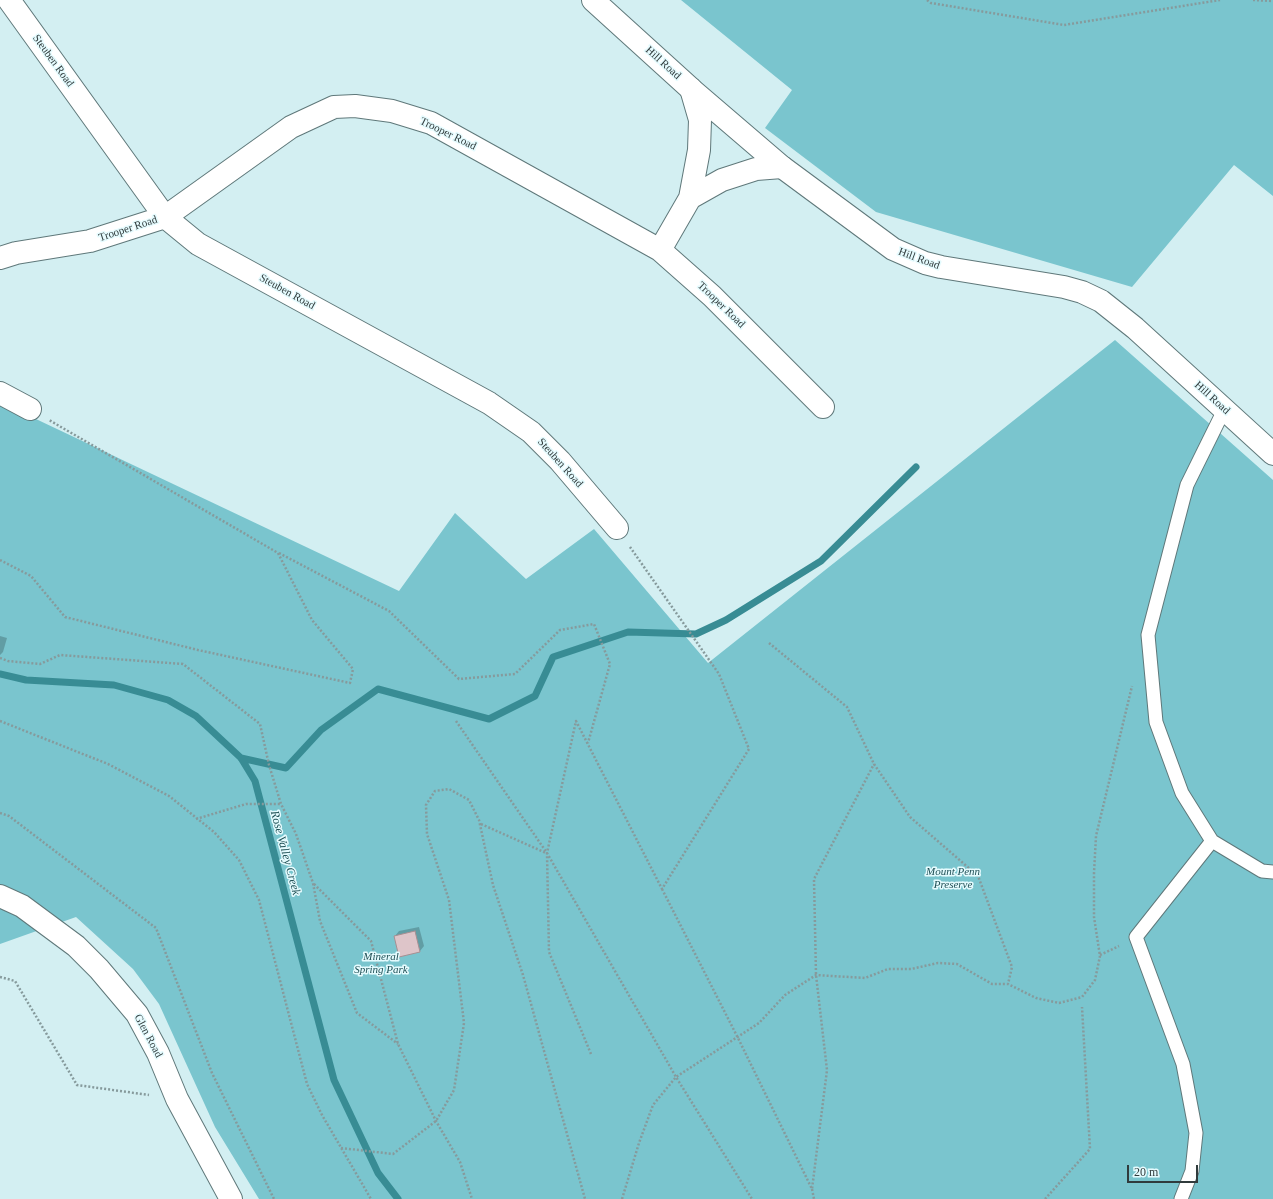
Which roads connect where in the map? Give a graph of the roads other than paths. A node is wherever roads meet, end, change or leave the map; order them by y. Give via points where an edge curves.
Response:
1 (9, 0) edge
2 (593, 0) edge
3 (691, 89) junction
4 (782, 167) junction
5 (690, 198) junction
6 (165, 217) junction
7 (660, 250) junction
8 (0, 258) edge
9 (0, 393) edge
10 (823, 406) dead end
11 (30, 409) road end
12 (1224, 410) junction
13 (1273, 454) edge
14 (618, 528) road end
15 (1212, 841) junction
16 (1273, 872) edge
17 (0, 896) edge
18 (232, 1199) edge
19 (1181, 1199) edge

1 - 6 street, Steuben Road
2 - 3 street, Hill Road
3 - 4 street, Hill Road
3 - 5 street via 700,120 699,150
4 - 5 street via 756,169 722,180
4 - 12 street, Hill Road via 893,249 925,263 1064,286 1101,301 1135,328
5 - 7 street
6 - 7 street, Trooper Road via 291,127 334,107 355,106 392,111 431,123
6 - 8 street, Trooper Road via 90,241
6 - 14 street, Steuben Road via 198,244 489,403 531,432 560,461
7 - 10 street, Trooper Road via 712,296
9 - 11 street
12 - 13 street, Hill Road
12 - 15 lane via 1187,485 1148,635 1156,722 1182,793
15 - 16 lane via 1262,871
15 - 19 lane via 1136,937 1183,1064 1196,1133 1192,1171
17 - 18 street, Glen Road via 22,906 76,946 137,1014 158,1053 177,1099

